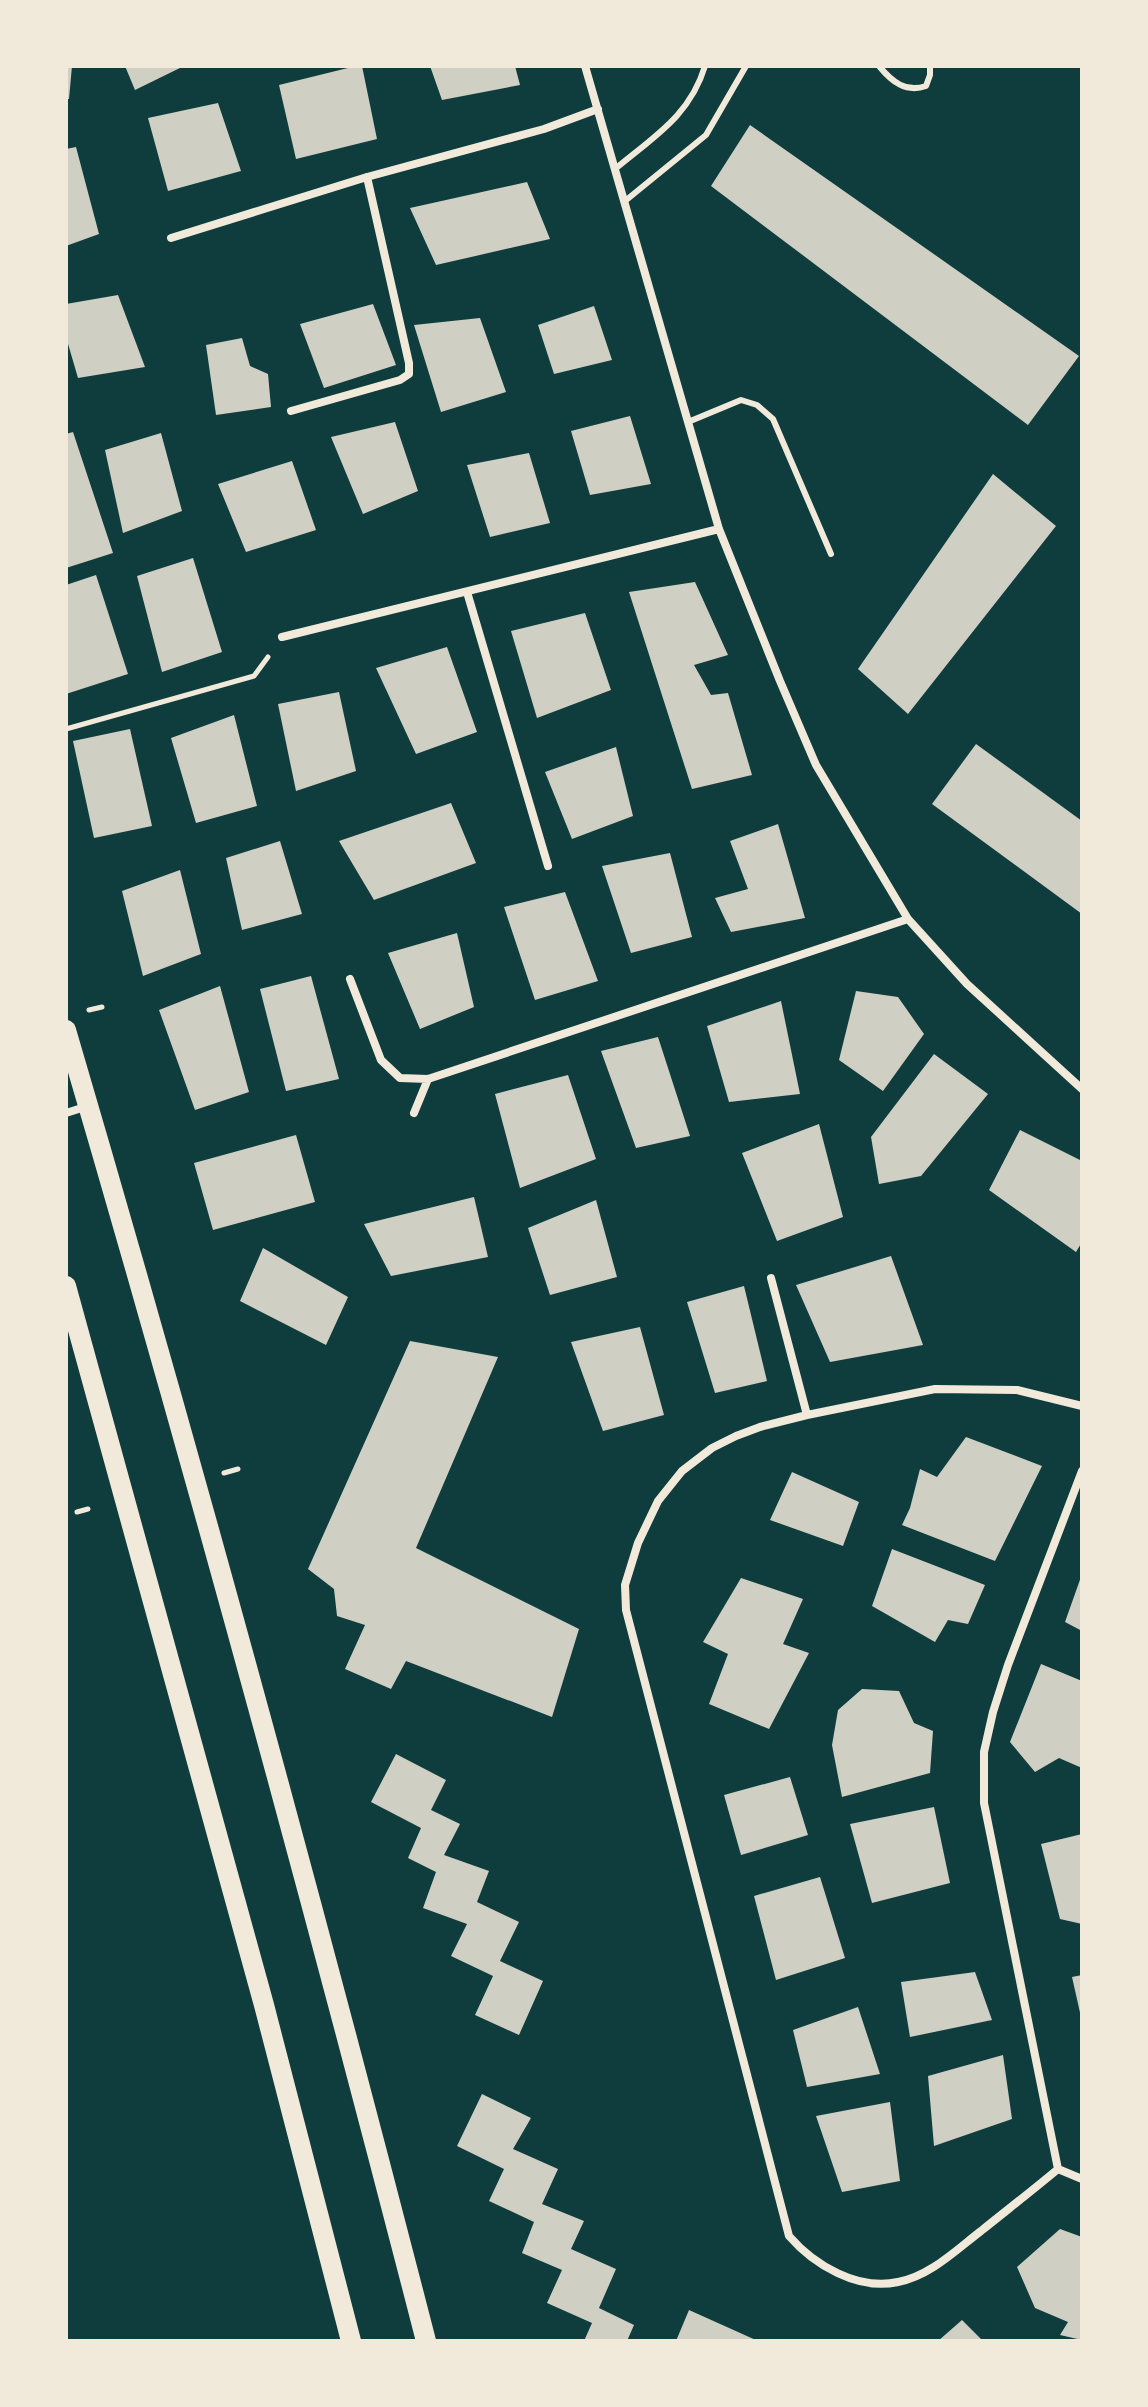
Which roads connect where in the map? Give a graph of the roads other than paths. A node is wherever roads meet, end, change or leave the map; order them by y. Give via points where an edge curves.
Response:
1 (585, 66) edge
2 (705, 66) edge
3 (746, 66) edge
4 (879, 66) edge
5 (930, 66) edge
6 (598, 109) junction
7 (615, 169) junction
8 (367, 177) junction
9 (625, 201) junction
10 (171, 238) dead end
11 (291, 411) dead end
12 (688, 422) junction
13 (719, 529) junction
14 (831, 554) dead end
15 (467, 592) junction
16 (282, 637) road end
17 (548, 866) dead end
18 (908, 919) junction
19 (350, 979) dead end
20 (66, 1030) edge
21 (428, 1079) junction
22 (1082, 1089) edge
23 (88, 1106) junction
24 (66, 1113) edge
25 (414, 1113) dead end
26 (771, 1278) dead end
27 (66, 1286) edge
28 (1082, 1406) edge
29 (807, 1415) junction
30 (1082, 1471) edge
31 (1058, 2169) junction
32 (1082, 2179) edge
33 (351, 2341) edge
34 (426, 2341) edge

1 - 6 street
2 - 7 lane via 680,116
3 - 9 lane via 706,135
4 - 5 lane via 901,86 915,90 926,86
6 - 7 street
6 - 8 street
7 - 9 street
8 - 10 street
8 - 11 street via 409,374
9 - 12 street
12 - 13 street
12 - 14 lane via 741,400 773,419
13 - 15 street
13 - 18 street via 816,765
15 - 16 street
15 - 17 street
18 - 21 street
18 - 22 street via 967,984
19 - 21 street via 381,1060 400,1078
20 - 23 main road
21 - 25 street
23 - 24 street
23 - 34 main road via 324,1947
26 - 29 street
27 - 33 main road
28 - 29 street via 1017,1390 935,1389
29 - 31 street via 736,1436 682,1471 647,1522 625,1585 626,1610 789,2236 836,2272 895,2283 937,2265
30 - 31 street via 1008,1665 984,1752 984,1803
31 - 32 street

